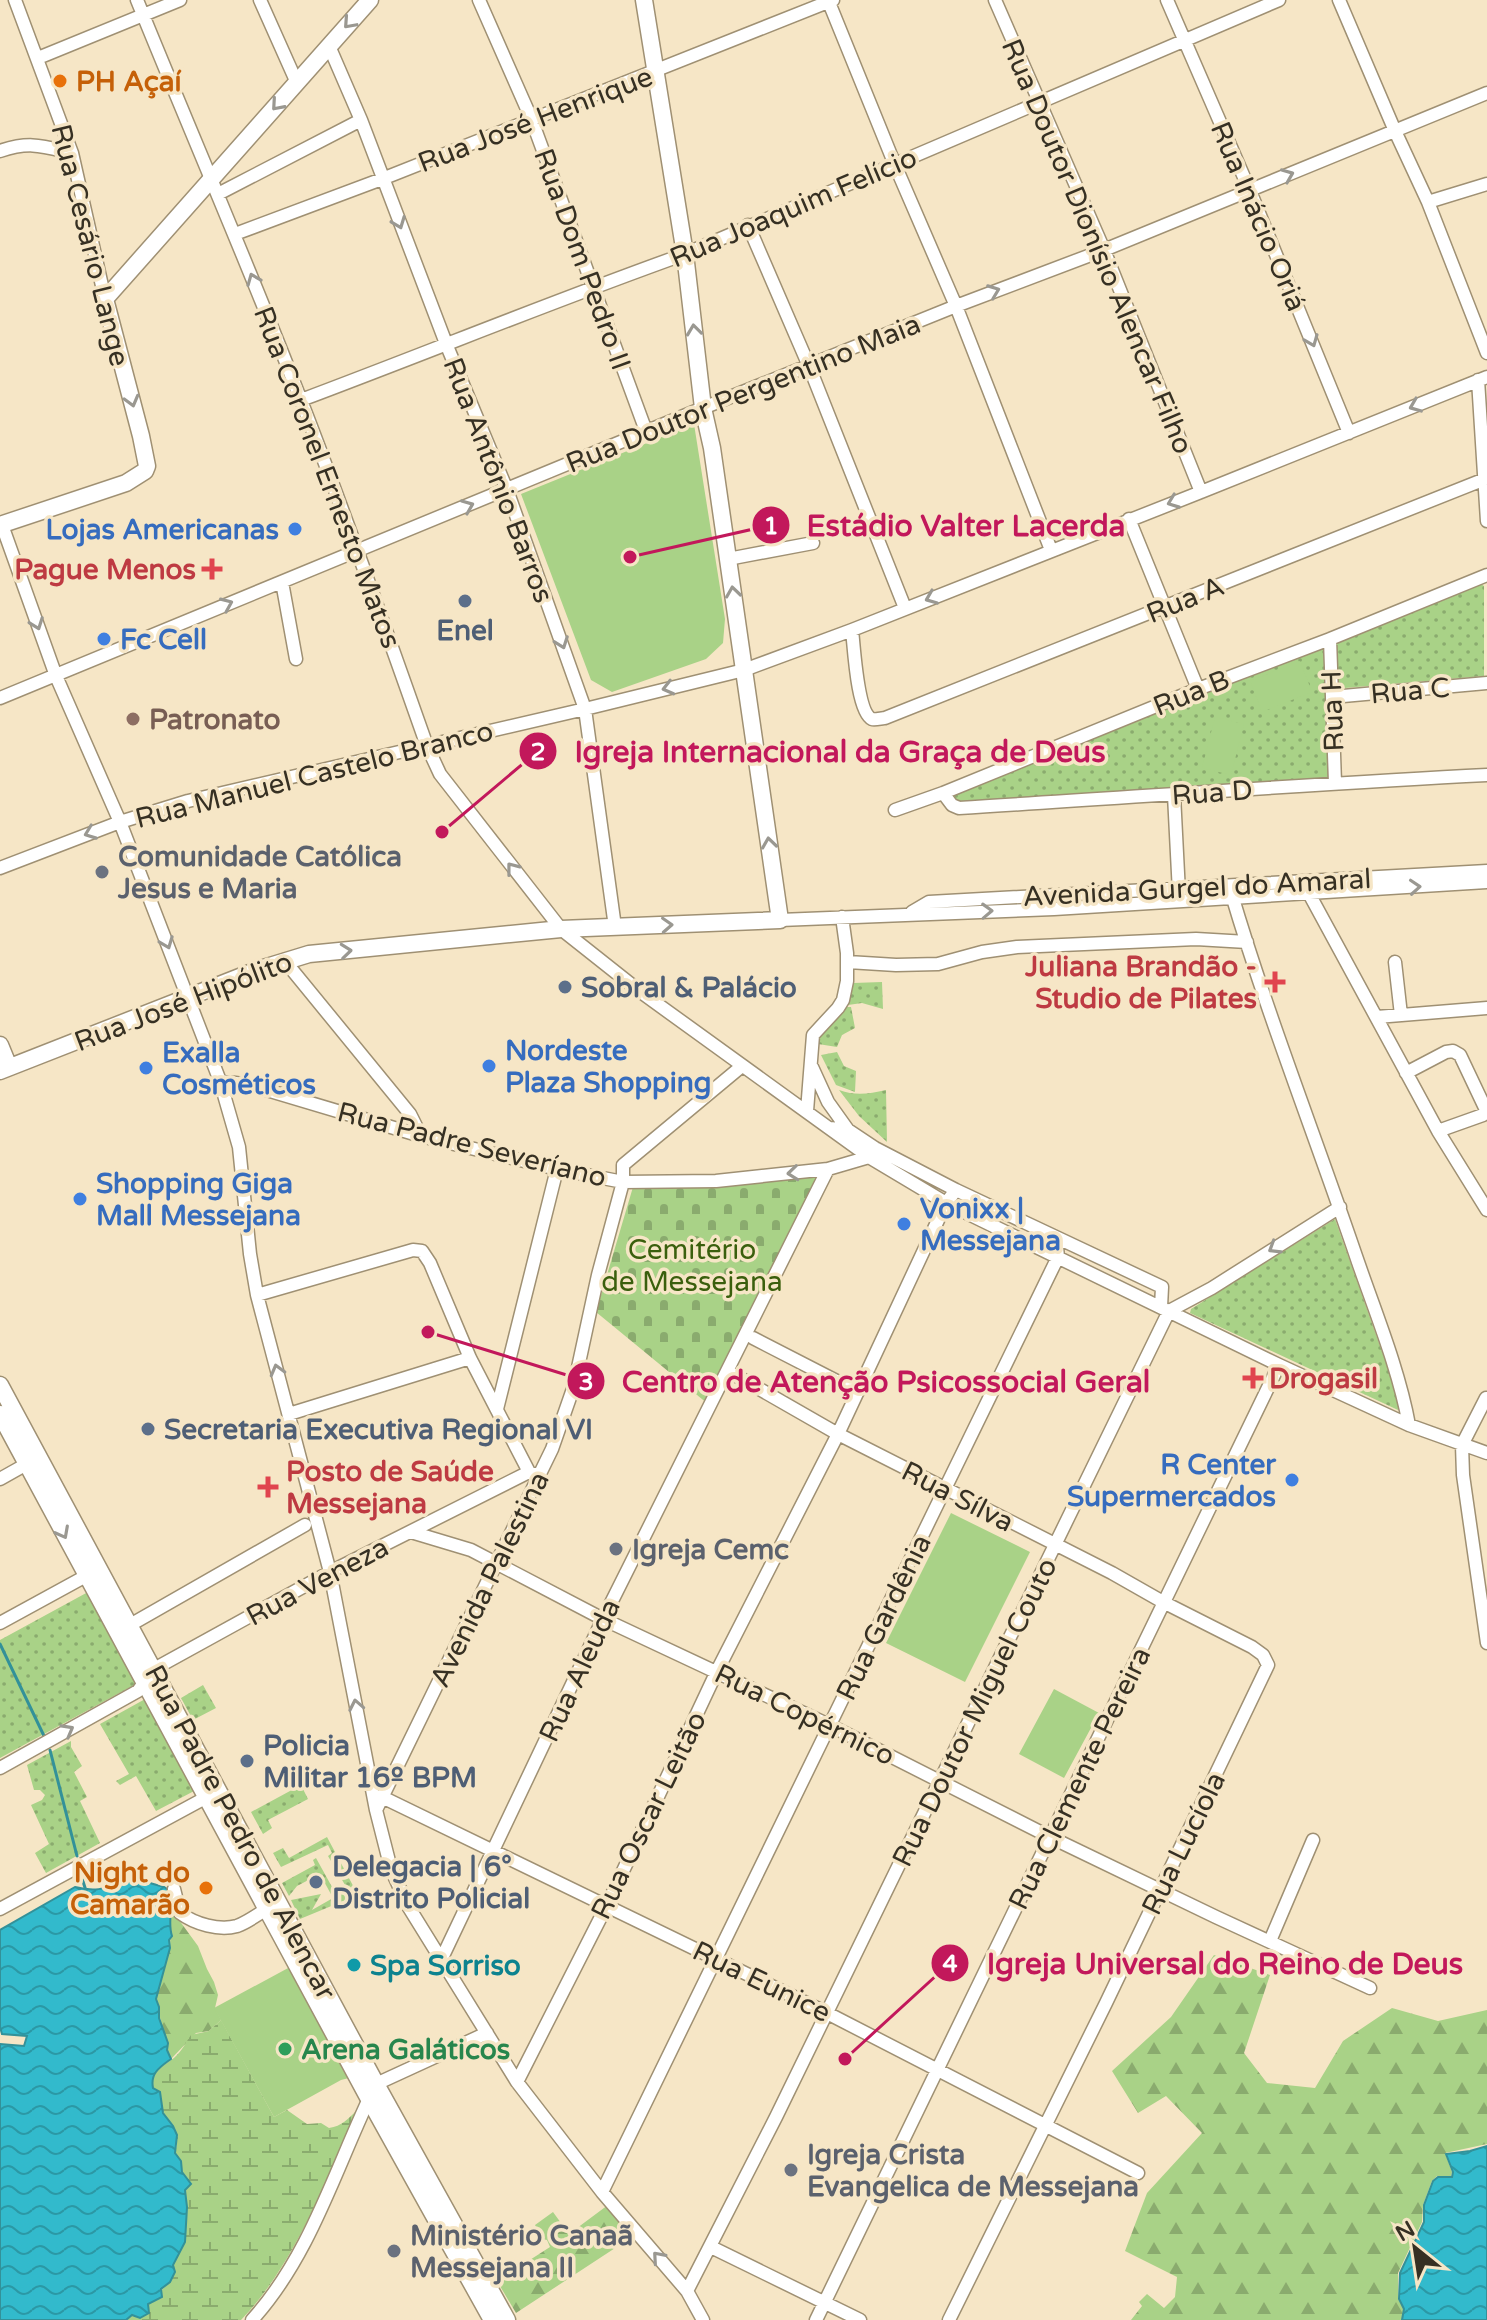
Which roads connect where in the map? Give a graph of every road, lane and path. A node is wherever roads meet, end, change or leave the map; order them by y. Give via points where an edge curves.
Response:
1 (15, 0) edge
2 (137, 0) edge
3 (180, 0) edge
4 (260, 0) edge
5 (370, 0) edge
6 (479, 0) edge
7 (644, 0) edge
8 (995, 0) edge
9 (1167, 0) edge
10 (1279, 0) edge
11 (1339, 0) edge
12 (830, 1) edge
13 (144, 16) junction
14 (1185, 41) junction
15 (329, 46) junction
16 (38, 58) junction
17 (656, 71) junction
18 (297, 83) junction
19 (1487, 93) edge
20 (1039, 103) junction
21 (531, 118) junction
22 (361, 120) junction
23 (1395, 131) junction
24 (0, 151) edge
25 (72, 153) junction
26 (895, 165) junction
27 (382, 179) junction
28 (1487, 184) edge
29 (214, 187) junction
30 (1250, 191) junction
31 (1428, 202) junction
32 (748, 225) junction
33 (235, 234) junction
34 (1104, 250) junction
35 (685, 254) junction
36 (594, 286) junction
37 (105, 299) junction
38 (956, 306) junction
39 (447, 346) junction
40 (1487, 353) edge
41 (809, 366) junction
42 (1482, 378) edge
43 (301, 400) junction
44 (703, 408) junction
45 (646, 431) junction
46 (1349, 433) junction
47 (1485, 479) junction
48 (507, 490) junction
49 (1201, 492) junction
50 (1129, 519) junction
51 (1487, 521) edge
52 (1, 525) edge
53 (813, 543) dead end
54 (1051, 550) junction
55 (356, 551) junction
56 (728, 559) junction
57 (1487, 575) edge
58 (282, 582) junction
59 (905, 608) junction
60 (1164, 608) junction
61 (852, 630) junction
62 (1330, 639) junction
63 (296, 659) dead end
64 (744, 670) junction
65 (56, 676) junction
66 (1487, 683) edge
67 (1198, 689) junction
68 (1332, 697) junction
69 (0, 698) edge
70 (585, 709) junction
71 (427, 746) junction
72 (1487, 775) edge
73 (1335, 783) junction
74 (943, 793) junction
75 (1174, 795) junction
76 (895, 810) dead end
77 (120, 822) junction
78 (0, 868) edge
79 (1487, 871) edge
80 (1487, 882) edge
81 (1306, 888) junction
82 (1231, 891) junction
83 (1179, 894) junction
84 (842, 917) junction
85 (780, 920) junction
86 (615, 927) junction
87 (561, 929) junction
88 (1247, 942) junction
89 (284, 960) junction
90 (848, 962) junction
91 (1395, 962) dead end
92 (187, 997) junction
93 (1487, 1008) edge
94 (1401, 1015) junction
95 (1377, 1017) junction
96 (0, 1045) edge
97 (742, 1066) junction
98 (812, 1067) junction
99 (4, 1069) edge
100 (1406, 1073) junction
101 (220, 1081) junction
102 (807, 1111) junction
103 (828, 1127) junction
104 (848, 1130) junction
105 (1438, 1131) junction
106 (421, 1136) junction
107 (869, 1157) junction
108 (900, 1161) junction
109 (886, 1168) junction
110 (557, 1169) junction
111 (828, 1169) junction
112 (623, 1182) junction
113 (1487, 1185) edge
114 (1473, 1188) junction
115 (956, 1190) junction
116 (946, 1203) junction
117 (1340, 1207) junction
118 (1487, 1210) edge
119 (1010, 1216) junction
120 (1015, 1236) junction
121 (1056, 1238) junction
122 (1058, 1257) junction
123 (257, 1295) junction
124 (1165, 1309) junction
125 (753, 1338) dead end
126 (470, 1358) junction
127 (1279, 1365) junction
128 (728, 1371) junction
129 (0, 1385) edge
130 (858, 1392) junction
131 (1486, 1398) edge
132 (497, 1409) junction
133 (0, 1414) edge
134 (289, 1414) junction
135 (1409, 1425) junction
136 (838, 1434) junction
137 (1462, 1445) junction
138 (1487, 1453) edge
139 (33, 1461) junction
140 (534, 1474) junction
141 (0, 1479) edge
142 (945, 1490) junction
143 (305, 1525) dead end
144 (411, 1532) junction
145 (1056, 1545) junction
146 (497, 1564) junction
147 (330, 1572) junction
148 (86, 1576) junction
149 (1163, 1602) junction
150 (603, 1619) junction
151 (0, 1623) edge
152 (130, 1625) junction
153 (1487, 1643) edge
154 (1268, 1668) joint
155 (717, 1671) junction
156 (149, 1676) junction
157 (829, 1725) junction
158 (0, 1768) edge
159 (939, 1780) junction
160 (207, 1797) junction
161 (382, 1797) junction
162 (376, 1810) junction
163 (1050, 1837) junction
164 (1313, 1840) dead end
165 (494, 1852) junction
166 (253, 1869) junction
167 (174, 1889) dead end
168 (1160, 1890) junction
169 (607, 1905) junction
170 (0, 1909) edge
171 (267, 1909) junction
172 (1270, 1941) junction
173 (442, 1958) junction
174 (715, 1960) junction
175 (1370, 1988) dead end
176 (827, 2013) junction
177 (487, 2033) junction
178 (936, 2069) junction
179 (517, 2082) junction
180 (372, 2091) junction
181 (1047, 2124) junction
182 (1138, 2173) dead end
183 (602, 2192) junction
184 (711, 2247) junction
185 (687, 2291) junction
186 (824, 2303) junction
187 (252, 2320) edge
188 (492, 2320) edge
189 (507, 2320) edge
190 (703, 2320) edge
191 (816, 2320) edge
192 (860, 2320) edge
193 (949, 2320) edge

1 - 16 street, Rua Cesário Lange
2 - 13 street, Rua Coronel Ernesto Matos
3 - 13 street
4 - 18 street
5 -> 15 main road
6 - 21 street, Rua Dom Pedro II
7 - 17 main road
8 - 20 street, Rua Doutor Dionísio Alencar Filho
9 - 14 street, Rua Inácio Oriá
10 - 14 street, Rua Joaquim Felício
11 - 23 street
12 - 17 street, Rua José Henrique
12 - 26 street
13 - 16 street
13 - 29 street, Rua Coronel Ernesto Matos
14 - 20 street, Rua Joaquim Felício
14 - 30 street, Rua Inácio Oriá
15 - 18 main road
15 - 22 street, Rua Antônio Barros
16 - 25 street, Rua Cesário Lange
17 - 21 street, Rua José Henrique
17 - 35 main road
18 -> 29 main road
19 - 23 street, Rua Doutor Pergentino Maia
20 - 26 street, Rua Joaquim Felício
20 - 34 street, Rua Doutor Dionísio Alencar Filho
21 - 27 street, Rua José Henrique
21 - 36 street, Rua Dom Pedro II
22 - 27 street, Rua Antônio Barros
22 - 29 street
30 -> 23 street, Rua Doutor Pergentino Maia
23 - 31 street
24 - 25 street via 31,144
25 - 37 street, Rua Cesário Lange
26 - 32 street, Rua Joaquim Felício
26 - 38 street
27 - 33 street, Rua José Henrique
27 -> 39 street, Rua Antônio Barros
28 - 31 street
29 - 33 street, Rua Coronel Ernesto Matos
29 - 37 main road
30 - 34 street, Rua Doutor Pergentino Maia
30 -> 46 street, Rua Inácio Oriá
31 - 40 street
32 - 35 street, Rua Joaquim Felício
32 - 41 street
43 -> 33 street, Rua Coronel Ernesto Matos
38 -> 34 street, Rua Doutor Pergentino Maia
34 - 49 street, Rua Doutor Dionísio Alencar Filho
35 - 36 street, Rua Joaquim Felício
44 -> 35 main road
36 - 39 street, Rua Joaquim Felício
36 - 45 street, Rua Dom Pedro II
37 -> 52 main road, Rua Cesário Lange via 147,466 126,483
38 - 41 street, Rua Doutor Pergentino Maia
38 - 54 street
39 - 43 street, Rua Joaquim Felício
39 - 48 street, Rua Antônio Barros
41 - 44 street, Rua Doutor Pergentino Maia
41 - 59 street
42 -> 46 street, Rua Manuel Castelo Branco
42 - 47 street
43 - 55 street, Rua Coronel Ernesto Matos
44 - 45 street, Rua Doutor Pergentino Maia
44 - 56 main road
45 - 48 street, Rua Doutor Pergentino Maia
46 - 49 street, Rua Manuel Castelo Branco
47 - 51 street
47 - 60 street, Rua A
55 -> 48 street, Rua Doutor Pergentino Maia
48 -> 70 street, Rua Antônio Barros
49 -> 50 street, Rua Manuel Castelo Branco
50 - 54 street, Rua Manuel Castelo Branco
50 - 60 street
52 -> 65 street
53 - 56 street
54 -> 59 street, Rua Manuel Castelo Branco
55 - 58 street, Rua Doutor Pergentino Maia
55 - 71 street, Rua Coronel Ernesto Matos
64 -> 56 main road
57 - 62 street, Rua B
58 - 63 street
65 -> 58 street, Rua Doutor Pergentino Maia
59 - 61 street, Rua Manuel Castelo Branco
60 - 61 street, Rua A via 874,719 864,708
60 - 67 street
61 - 64 street, Rua Manuel Castelo Branco
62 - 67 street, Rua B
62 - 68 street, Rua H
64 -> 70 street, Rua Manuel Castelo Branco
85 -> 64 main road
65 - 69 street, Rua Doutor Pergentino Maia
65 - 77 street
66 - 68 street, Rua C
67 - 74 street, Rua B
68 - 73 street, Rua H
70 - 71 street, Rua Manuel Castelo Branco
70 - 86 street, Rua Antônio Barros
71 - 77 street, Rua Manuel Castelo Branco via 188,801
87 -> 71 street, Rua Coronel Ernesto Matos via 440,774
72 - 73 street, Rua D
73 - 75 street, Rua D
74 - 75 street, Rua D via 959,808
74 - 76 street, Rua B
75 - 83 street
77 -> 78 street, Rua Manuel Castelo Branco
77 -> 92 street
79 - 81 street, Avenida Gurgel do Amaral
81 -> 80 street, Avenida Gurgel do Amaral
81 - 82 street, Avenida Gurgel do Amaral
81 - 95 street
82 - 83 street, Avenida Gurgel do Amaral
82 - 88 street
83 - 84 street, Avenida Gurgel do Amaral via 929,902 909,914
84 - 85 street, Avenida Gurgel do Amaral
84 - 90 street
86 -> 85 main road, Avenida Gurgel do Amaral
86 - 87 main road, Avenida Gurgel do Amaral
89 -> 87 main road, Rua José Hipólito
87 - 97 street, Rua Coronel Ernesto Matos
88 - 90 street via 1196,939 1017,947 938,964
88 - 117 street
89 - 92 main road, Rua José Hipólito
89 - 106 street via 410,1114
90 - 98 street via 843,1000 813,1035
91 - 94 street
92 - 99 main road, Rua José Hipólito
92 - 101 street
93 - 94 street
94 - 95 street
95 - 100 street
96 - 99 main road
97 - 102 street, Rua Coronel Ernesto Matos
97 - 112 street, Avenida Palestina via 623,1165
98 - 102 street
98 - 104 street
100 - 105 street
100 - 105 street via 1446,1052 1458,1052 1487,1112
101 - 106 street, Rua Padre Severíano via 250,1085
101 - 123 street via 239,1147
102 - 103 street, Rua Coronel Ernesto Matos
103 - 104 street
103 - 107 street, Rua Coronel Ernesto Matos
104 - 108 street
105 - 114 street
106 - 110 street, Rua Padre Severíano
107 - 109 street, Rua Coronel Ernesto Matos
107 - 111 street, Rua Padre Severíano
108 - 109 street
108 - 115 street
109 - 116 street, Rua Coronel Ernesto Matos
110 - 112 street, Rua Padre Severíano
110 - 132 street
111 -> 112 street, Rua Padre Severíano via 716,1181
111 - 128 street, Rua Aleuda
112 - 140 street, Avenida Palestina via 574,1386 552,1449
113 - 114 street
114 - 118 street
115 - 116 street, Rua Oscar Leitão
115 - 119 street
116 - 120 street, Rua Coronel Ernesto Matos
116 - 130 street, Rua Oscar Leitão
117 -> 124 street via 1212,1288
117 - 135 street
119 - 120 street
119 - 121 street
120 - 122 street, Rua Coronel Ernesto Matos
121 - 122 street
121 - 124 street via 1162,1287
122 - 124 street, Rua Coronel Ernesto Matos
122 - 142 street, Rua Gardênia
123 - 126 street via 418,1250 430,1263
134 -> 123 street
124 - 127 street, Rua Coronel Ernesto Matos
124 - 145 street, Rua Doutor Miguel Couto
125 - 130 street
126 - 132 street
126 - 134 street
127 - 135 street, Rua Coronel Ernesto Matos
127 - 149 street, Rua Clemente Pereira
128 - 136 street, Rua Sílva
128 - 150 street, Rua Aleuda
129 - 139 main road, Rua Padre Pedro de Alencar
130 - 136 street, Rua Oscar Leitão
131 - 137 street
132 - 140 street
133 - 139 main road, Rua Padre Pedro de Alencar
134 - 147 street
135 - 137 street, Rua Coronel Ernesto Matos
136 - 142 street, Rua Sílva
136 - 155 street, Rua Oscar Leitão
137 - 138 street, Rua Coronel Ernesto Matos
137 - 153 street
139 - 141 street
139 -> 148 main road, Rua Padre Pedro de Alencar
139 - 152 main road, Rua Padre Pedro de Alencar
140 - 144 street, Rua Veneza
140 - 146 street, Avenida Palestina
142 - 145 street, Rua Sílva
142 - 157 street, Rua Gardênia
143 - 152 street
144 - 146 street, Rua Copérnico via 455,1544
144 - 147 street, Rua Veneza
145 - 149 street, Rua Sílva
145 - 159 street, Rua Doutor Miguel Couto
146 - 150 street, Rua Copérnico
146 - 161 street, Avenida Palestina
147 - 156 street, Rua Veneza
162 -> 147 street
148 - 151 street
148 - 156 main road, Rua Padre Pedro de Alencar
149 - 154 street, Rua Sílva via 1252,1647
149 - 163 street, Rua Clemente Pereira
150 - 155 street, Rua Copérnico
150 - 165 street, Rua Aleuda
152 - 156 main road, Rua Padre Pedro de Alencar
154 - 168 street, Rua Lucíola
155 - 157 street, Rua Copérnico
155 - 169 street, Rua Oscar Leitão
158 -> 156 street, Rua Veneza via 138,1691
156 - 160 main road, Rua Padre Pedro de Alencar
156 - 166 main road, Rua Padre Pedro de Alencar
157 - 159 street, Rua Copérnico
157 - 174 street, Rua Gardênia
159 - 163 street, Rua Copérnico
159 - 176 street, Rua Doutor Miguel Couto
160 - 166 main road, Rua Padre Pedro de Alencar
160 - 170 street
161 - 162 street, Avenida Palestina
161 - 165 street, Rua Eunice
162 - 173 street via 391,1869
163 - 168 street, Rua Copérnico
163 - 178 street, Rua Clemente Pereira
164 - 172 street
165 - 169 street, Rua Eunice
165 - 173 street, Rua Aleuda
166 - 171 main road, Rua Padre Pedro de Alencar
166 - 180 main road, Rua Padre Pedro de Alencar
167 - 171 street via 180,1913 217,1927 237,1926
168 - 172 street, Rua Copérnico
168 - 181 street, Rua Lucíola
169 - 174 street, Rua Eunice
169 - 179 street, Rua Oscar Leitão
171 - 180 main road, Rua Padre Pedro de Alencar
172 - 175 street, Rua Copérnico
173 - 177 street
174 - 176 street, Rua Eunice
174 - 183 street, Rua Gardênia
176 - 178 street, Rua Eunice
176 - 184 street, Rua Doutor Miguel Couto
177 - 179 street
177 - 180 street
178 - 181 street, Rua Eunice
178 - 186 street, Rua Clemente Pereira
179 - 183 street
180 - 187 street via 286,2275
180 - 188 main road, Rua Padre Pedro de Alencar
180 - 189 main road, Rua Padre Pedro de Alencar
181 - 182 street, Rua Eunice
181 - 193 street, Rua Lucíola
185 -> 183 street
184 - 185 street, Rua Doutor Miguel Couto
184 - 186 street
185 - 190 street
186 - 191 street, Rua Clemente Pereira
186 - 192 street

